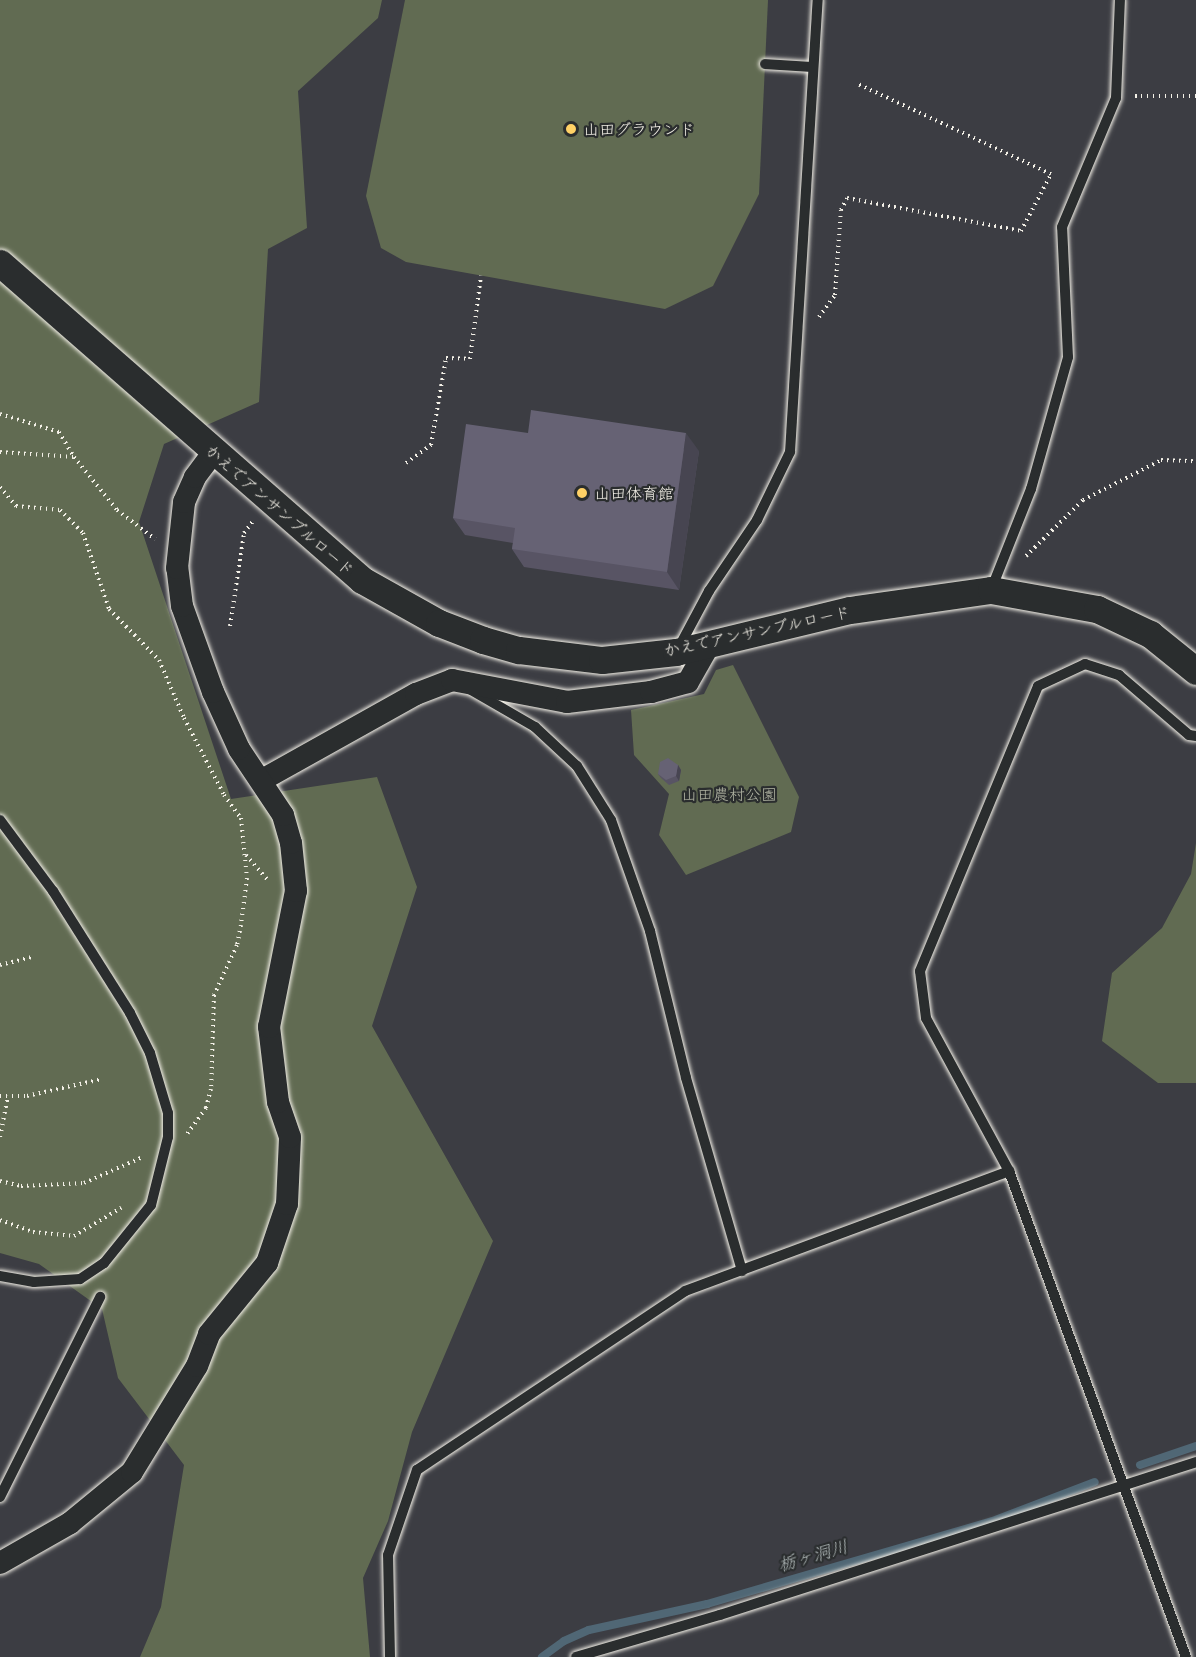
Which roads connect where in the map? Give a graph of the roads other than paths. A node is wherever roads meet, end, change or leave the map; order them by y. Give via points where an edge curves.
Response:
1 (818, 0) edge
2 (1120, 0) edge
3 (765, 64) dead end
4 (811, 67) junction
5 (0, 263) edge
6 (214, 452) junction
7 (991, 590) junction
8 (709, 645) junction
9 (676, 652) junction
10 (1196, 672) edge
11 (452, 680) junction
12 (1196, 736) edge
13 (262, 780) junction
14 (0, 820) edge
15 (1009, 1171) junction
16 (742, 1271) junction
17 (0, 1276) edge
18 (100, 1297) dead end
19 (1196, 1462) edge
20 (1125, 1485) junction
21 (0, 1497) edge
22 (0, 1563) edge
23 (390, 1657) edge
24 (576, 1657) edge
25 (1186, 1657) edge

1 - 4 lane
2 - 7 lane via 1116,98 1062,227 1068,357 1031,489
3 - 4 lane
4 - 9 lane via 790,452 757,520 709,591
5 - 6 street, かえでアンサンブルロード
6 - 9 street, かえでアンサンブルロード via 362,580 439,623 519,650 602,660
6 - 13 street via 195,477 184,502 177,568 182,606 213,692 239,749
7 - 8 street, かえでアンサンブルロード via 850,610
7 - 10 street, かえでアンサンブルロード via 1097,609 1150,634
8 - 9 street, かえでアンサンブルロード
8 - 11 street via 688,682 651,692 567,702
11 - 13 street via 416,694
11 - 16 lane via 535,727 578,766 611,820 650,932 686,1078
12 - 15 lane via 1189,735 1119,675 1085,664 1038,686 920,971 926,1018
13 - 22 street via 283,815 291,843 296,891 269,1028 278,1102 290,1137 287,1203 267,1263 209,1334 197,1366 132,1472 70,1523
14 - 17 lane via 53,891 130,1013 150,1053 168,1113 166,1145 151,1205 104,1263 80,1279 34,1282
15 - 16 lane
15 - 20 lane
16 - 23 lane via 685,1291 417,1470 388,1555
18 - 21 lane
19 - 20 lane
20 - 24 lane
20 - 25 lane

